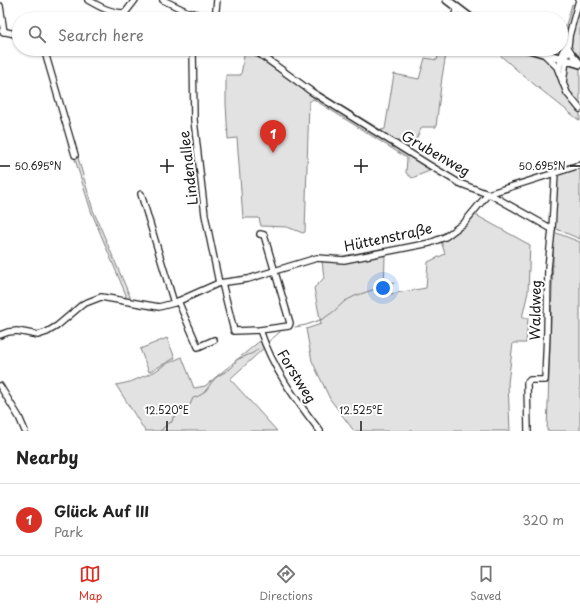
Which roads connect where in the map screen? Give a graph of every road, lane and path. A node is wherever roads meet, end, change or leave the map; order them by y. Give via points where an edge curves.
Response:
1 (88, 0) edge
2 (135, 0) edge
3 (163, 0) edge
4 (217, 0) edge
5 (446, 0) edge
6 (579, 0) edge
7 (0, 6) edge
8 (457, 9) junction
9 (110, 12) edge
10 (126, 12) edge
11 (183, 12) edge
12 (216, 12) edge
13 (456, 12) edge
14 (462, 12) edge
15 (2, 31) edge
16 (12, 33) edge
17 (569, 36) junction
18 (568, 40) edge
19 (569, 49) joint
20 (46, 56) edge
21 (193, 56) edge
22 (263, 56) edge
23 (546, 56) edge
24 (549, 56) edge
25 (564, 56) edge
26 (565, 56) edge
27 (563, 60) junction
28 (580, 64) edge
29 (559, 70) junction
30 (563, 85) junction
31 (580, 109) edge
32 (75, 155) dead end
33 (580, 165) edge
34 (555, 173) junction
35 (141, 194) dead end
36 (488, 194) junction
37 (552, 229) junction
38 (260, 234) dead end
39 (275, 270) junction
40 (221, 283) junction
41 (176, 302) junction
42 (260, 330) junction
43 (234, 331) joint
44 (0, 335) edge
45 (214, 340) dead end
46 (0, 386) edge
47 (25, 431) edge
48 (320, 431) edge
49 (528, 431) edge

1 - 9 street
2 - 10 street
3 - 11 street
4 - 12 street
5 - 8 main road
6 - 17 street
7 - 15 street
8 - 13 street
8 - 14 main road
15 - 16 street
17 - 18 street
17 - 19 street
19 - 28 street
20 - 32 street
21 - 40 street, Lindenallee via 194,120 205,215
22 - 36 street, Grubenweg via 312,92 459,183
23 - 29 street
24 - 27 main road
25 - 27 street
26 - 27 street
27 - 28 main road
27 - 29 street
27 - 30 street
29 - 30 street
30 - 31 street
33 - 34 street
34 - 36 street
34 - 37 street, Waldweg
35 - 41 street
36 - 37 street, Grubenweg
36 - 39 street, Hüttenstraße via 456,230 430,243 344,260 316,258
37 - 49 street, Waldweg via 548,268 545,380 530,380 527,383
38 - 39 street via 264,235
39 - 40 street, Hüttenstraße via 248,279
39 - 42 street, Forstweg via 290,323 289,326
40 - 41 street, Hüttenstraße
40 - 43 street, Lindenallee
41 - 44 street, Hüttenstraße via 159,306 100,297 83,304 47,332 38,335 16,331
41 - 45 street via 198,347
42 - 43 street, Forstweg
42 - 48 street, Forstweg via 266,348 281,376
46 - 47 street

